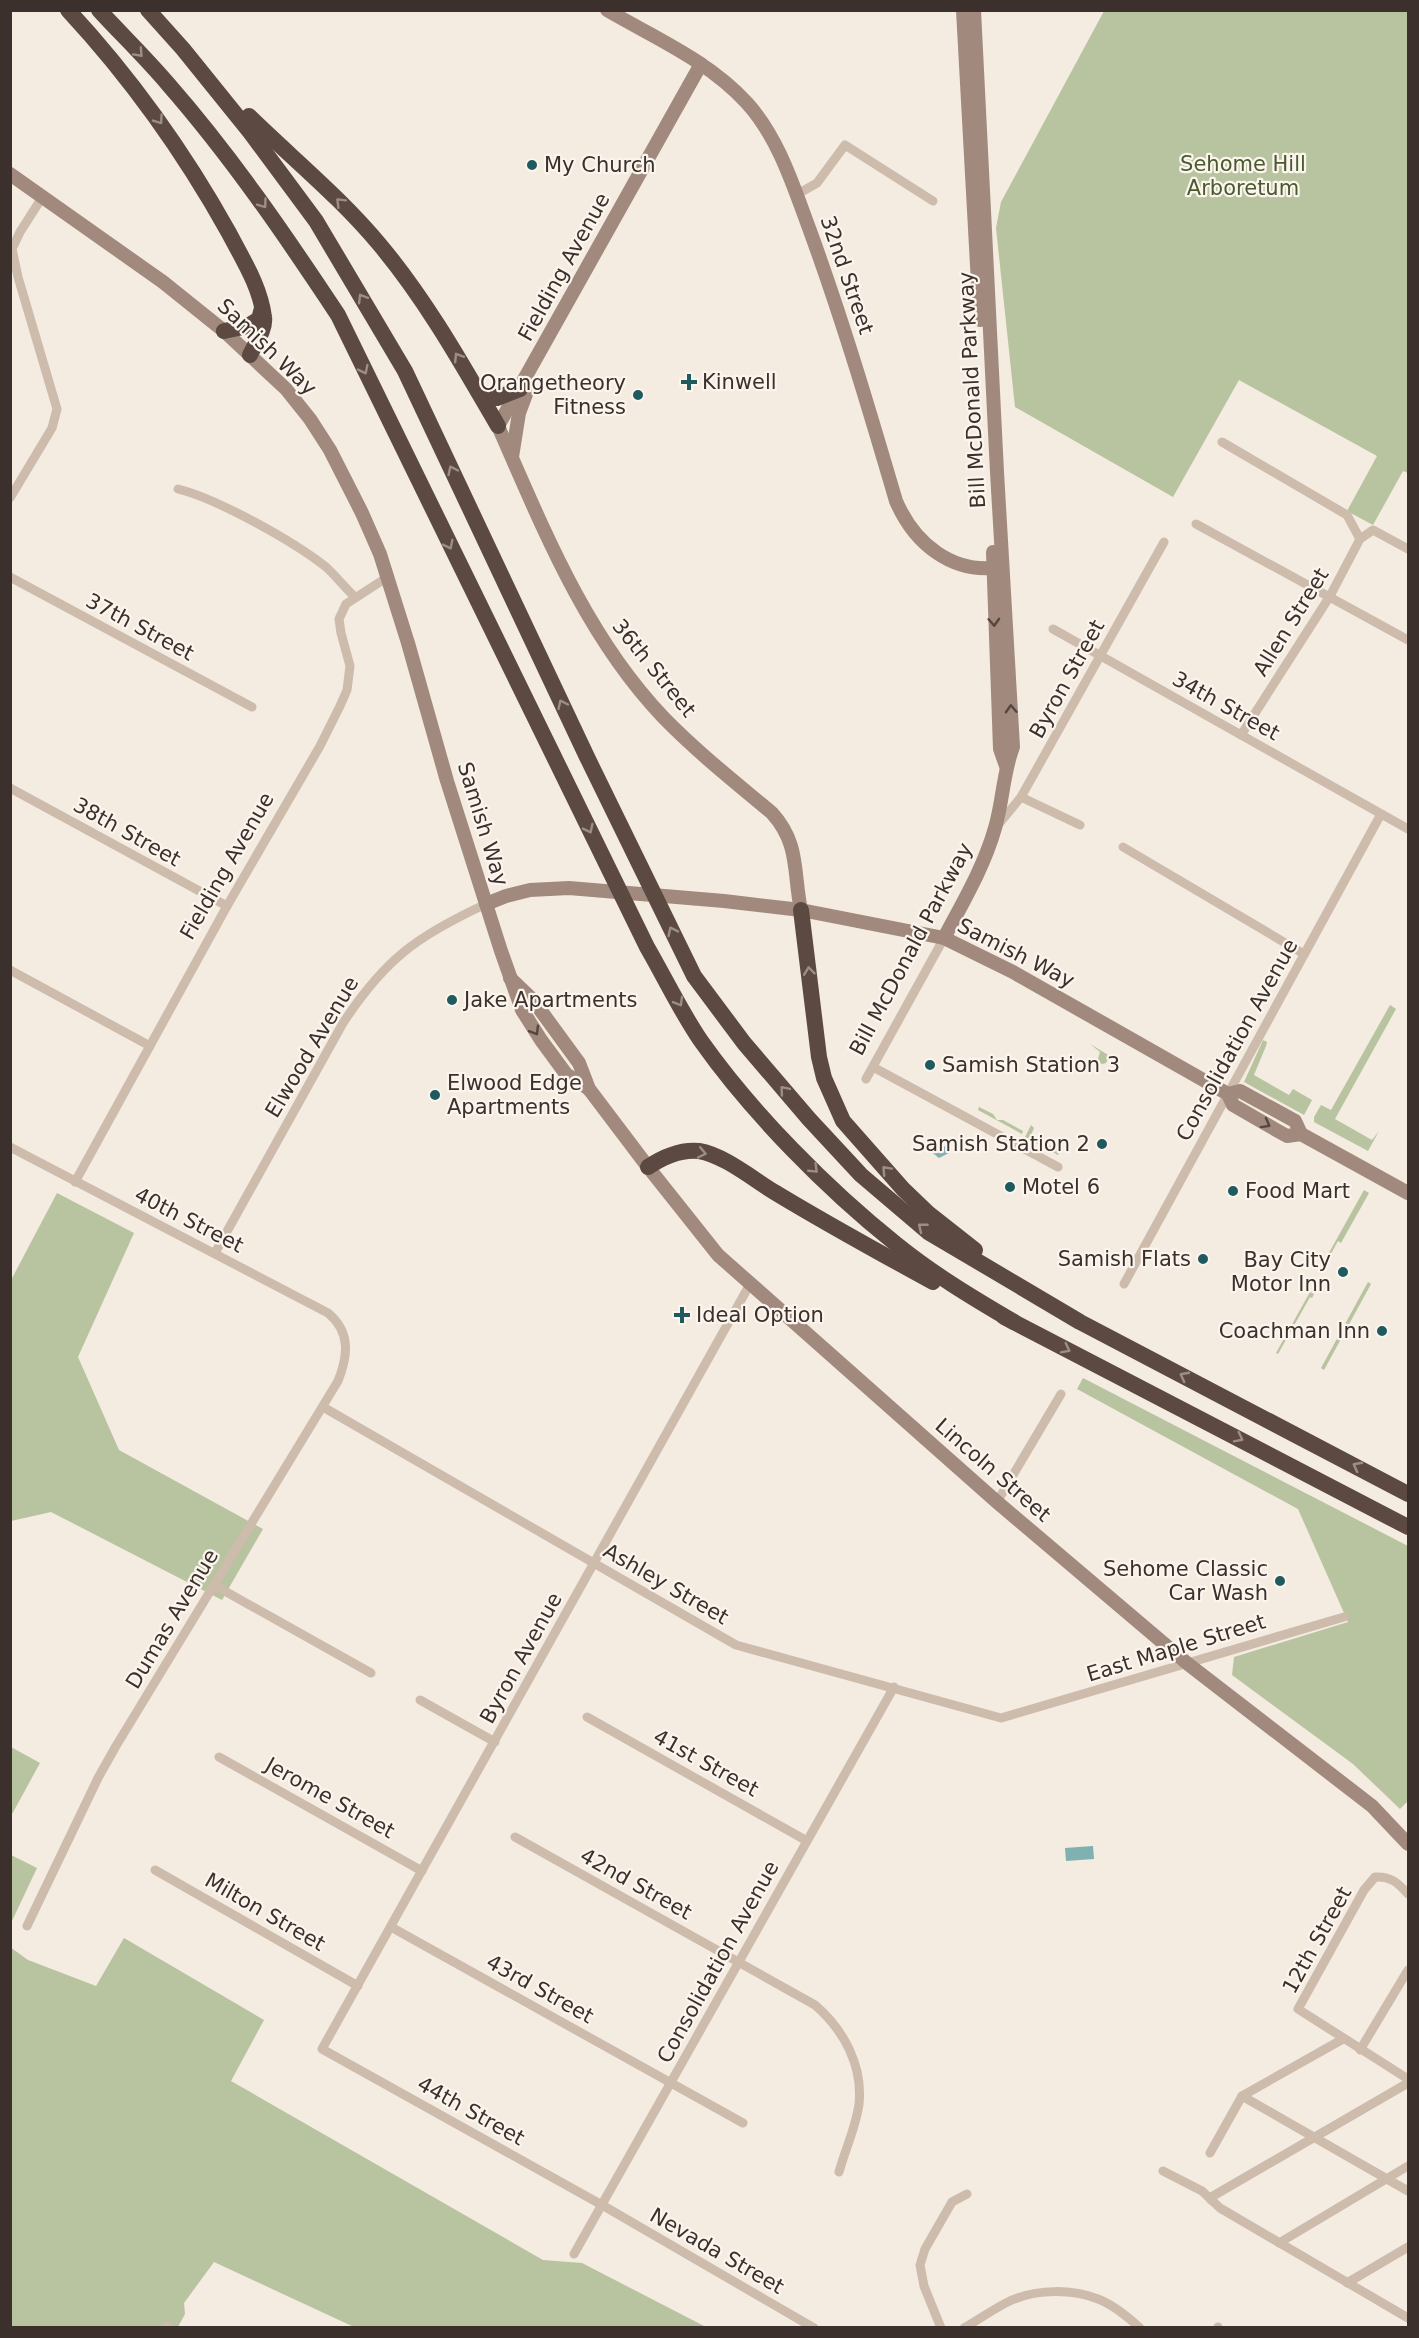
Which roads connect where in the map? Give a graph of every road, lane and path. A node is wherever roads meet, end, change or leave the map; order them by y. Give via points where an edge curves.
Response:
1 (68, 10) edge
2 (99, 10) edge
3 (148, 10) edge
4 (607, 10) edge
5 (963, 10) edge
6 (974, 10) edge
7 (630, 16) edge
8 (183, 49) junction
9 (701, 64) junction
10 (10, 174) edge
11 (796, 195) junction
12 (43, 196) junction
13 (933, 201) dead end
14 (262, 307) junction
15 (224, 331) junction
16 (250, 355) junction
17 (539, 355) junction
18 (520, 389) junction
19 (478, 391) junction
20 (498, 426) junction
21 (1222, 442) dead end
22 (512, 457) junction
23 (178, 489) dead end
24 (11, 495) edge
25 (1196, 524) dead end
26 (1360, 539) junction
27 (1164, 543) dead end
28 (1408, 549) edge
29 (998, 568) junction
30 (10, 578) edge
31 (386, 578) junction
32 (355, 597) junction
33 (1330, 597) junction
34 (1053, 629) dead end
35 (1408, 640) edge
36 (1101, 656) junction
37 (252, 707) dead end
38 (1241, 735) junction
39 (10, 788) edge
40 (1021, 797) junction
41 (1382, 814) junction
42 (1080, 825) dead end
43 (995, 828) junction
44 (1408, 829) edge
45 (1123, 847) dead end
46 (486, 903) junction
47 (227, 906) junction
48 (801, 910) junction
49 (944, 938) junction
50 (1305, 954) junction
51 (10, 970) edge
52 (150, 1046) junction
53 (873, 1067) junction
54 (867, 1079) dead end
55 (1228, 1094) junction
56 (10, 1147) edge
57 (648, 1167) junction
58 (1058, 1167) dead end
59 (75, 1182) junction
60 (1408, 1193) edge
61 (215, 1253) junction
62 (750, 1284) junction
63 (1124, 1284) dead end
64 (1014, 1322) junction
65 (1080, 1322) junction
66 (344, 1333) joint
67 (1061, 1394) dead end
68 (322, 1407) junction
69 (1408, 1494) edge
70 (997, 1502) junction
71 (1408, 1527) edge
72 (595, 1563) junction
73 (214, 1585) junction
74 (1344, 1617) dead end
75 (1188, 1664) junction
76 (371, 1673) dead end
77 (894, 1687) junction
78 (420, 1700) dead end
79 (1020, 1714) joint
80 (587, 1717) dead end
81 (495, 1742) junction
82 (219, 1756) dead end
83 (515, 1837) dead end
84 (807, 1841) junction
85 (1408, 1844) edge
86 (155, 1870) dead end
87 (422, 1871) junction
88 (1408, 1894) edge
89 (27, 1926) dead end
90 (391, 1927) junction
91 (739, 1962) junction
92 (1407, 1975) edge
93 (358, 1986) junction
94 (1343, 2039) junction
95 (322, 2049) joint
96 (1360, 2050) junction
97 (1408, 2081) edge
98 (671, 2083) junction
99 (1242, 2096) junction
100 (743, 2123) dead end
101 (1315, 2137) junction
102 (1210, 2152) dead end
103 (1408, 2166) edge
104 (1163, 2171) dead end
105 (838, 2172) dead end
106 (1387, 2179) junction
107 (1408, 2191) edge
108 (967, 2194) dead end
109 (1211, 2200) junction
110 (602, 2205) junction
111 (1279, 2243) junction
112 (1408, 2247) edge
113 (574, 2254) dead end
114 (1347, 2283) junction
115 (1408, 2318) edge
116 (814, 2328) edge
117 (941, 2328) edge
118 (964, 2328) edge
119 (1140, 2328) edge

1 -> 14 highway via 121,72 185,158 256,283
2 -> 64 highway via 168,84 240,173 338,315 647,947 701,1041 773,1129 844,1198 896,1244 964,1293
3 - 8 highway
4 - 7 main road, 32nd Street
5 - 29 main road, Bill McDonald Parkway
6 - 29 main road, Bill McDonald Parkway
7 - 9 main road, 32nd Street
19 -> 8 highway via 381,246
65 -> 8 highway via 928,1232 861,1175 744,1043 694,976 405,371 316,221
9 - 11 main road, 32nd Street via 759,118 772,138
9 - 17 main road, Fielding Avenue
10 - 12 main road, Samish Way
11 - 13 street via 816,183 845,145
11 - 29 main road, 32nd Street via 846,332 903,518 917,538 942,557 976,568
12 - 15 main road, Samish Way via 164,282
12 - 24 street via 12,249 57,409 52,428
14 - 15 highway via 259,319 248,326
14 - 16 highway via 265,319
15 - 16 main road, Samish Way
16 - 31 main road, Samish Way via 286,389 330,450 380,554
17 - 18 main road, Fielding Avenue
17 - 22 main road via 519,413
18 - 19 highway via 497,398
18 - 20 main road, Fielding Avenue
19 - 20 highway
20 - 22 main road, 36th Street
21 - 26 street via 1347,515
22 - 48 main road, 36th Street via 553,549 606,646 662,716 782,824 795,854
23 - 32 street via 199,494 276,535 326,567
25 - 33 street
26 - 28 street, Allen Street via 1372,530
26 - 33 street, Allen Street
27 - 36 street, Byron Street
29 - 43 main road, Bill McDonald Parkway via 1013,747
30 - 37 street, 37th Street
31 - 32 street, Fielding Avenue
31 - 46 main road, Samish Way
32 - 47 street, Fielding Avenue via 346,604 339,619 350,666 347,690 320,746
33 - 35 street
33 - 38 street, Allen Street
34 - 36 street, 34th Street
36 - 38 street, 34th Street
36 - 40 street, Byron Street
38 - 41 street, 34th Street
39 - 47 street, 38th Street
40 - 42 street
40 - 43 street, Byron Street
41 - 44 street, 34th Street
41 - 50 street, Consolidation Avenue
43 - 49 main road, Bill McDonald Parkway via 977,878
45 - 50 street
46 - 48 main road, Samish Way via 530,890 569,888
46 - 57 main road, Lincoln Street via 522,1010 566,1074 589,1089
46 - 61 street, Elwood Avenue via 414,942 362,994
47 - 52 street, Fielding Avenue
48 - 49 main road, Samish Way
65 -> 48 highway via 928,1213 843,1121 819,1057
49 - 53 street, Bill McDonald Parkway
49 - 55 main road, Samish Way
50 - 55 street, Consolidation Avenue
51 - 52 street
52 - 59 street, Fielding Avenue
53 - 54 street, Bill McDonald Parkway
53 - 58 street
55 - 60 main road, Samish Way via 1233,1105 1287,1136 1301,1134
55 - 63 street, Consolidation Avenue
56 - 59 street, 40th Street
57 - 62 main road, Lincoln Street via 718,1255
57 -> 64 highway via 683,1151 700,1151 719,1158 873,1249
59 - 61 street, 40th Street
61 - 66 street, 40th Street via 328,1313
62 - 70 main road, Lincoln Street
62 - 72 street, Byron Avenue
64 -> 71 highway
69 -> 65 highway
66 - 68 street, Dumas Avenue via 343,1367
67 - 70 street
68 - 72 street, Ashley Street
68 - 73 street, Dumas Avenue
70 - 75 main road, Lincoln Street
72 - 77 street, Ashley Street via 735,1645
72 - 81 street, Byron Avenue
73 - 76 street
73 - 89 street, Dumas Avenue via 103,1770
74 - 75 street, East Maple Street
75 - 79 street, East Maple Street
75 - 85 main road, Lincoln Street via 1372,1806
77 - 79 street, Ashley Street via 1001,1718
77 - 84 street, Consolidation Avenue
78 - 81 street
80 - 84 street, 41st Street
81 - 87 street, Byron Avenue
82 - 87 street, Jerome Street
83 - 91 street, 42nd Street
84 - 91 street, Consolidation Avenue
86 - 93 street, Milton Street
87 - 90 street, Byron Avenue
88 - 94 street, 12th Street via 1386,1876 1375,1877 1298,2009
90 - 93 street, Byron Avenue
90 - 98 street, 43rd Street
91 - 98 street, Consolidation Avenue
91 - 105 street, 42nd Street via 815,2005 848,2044 858,2078 858,2106
92 - 96 street
93 - 95 street, Byron Avenue
94 - 96 street
94 - 99 street
95 - 110 street, 44th Street
96 - 97 street
97 - 101 street
98 - 100 street, 43rd Street
98 - 110 street, Consolidation Avenue
99 - 101 street
99 - 102 street
101 - 106 street
101 - 109 street
103 - 106 street
104 - 109 street via 1202,2191
106 - 107 street
106 - 111 street
108 - 117 street via 952,2202 920,2265
109 - 111 street
110 - 113 street, Consolidation Avenue
110 - 116 street, Nevada Street
111 - 114 street
112 - 114 street
114 - 115 street
118 - 119 street via 1013,2300 1044,2292 1098,2299 1121,2311

